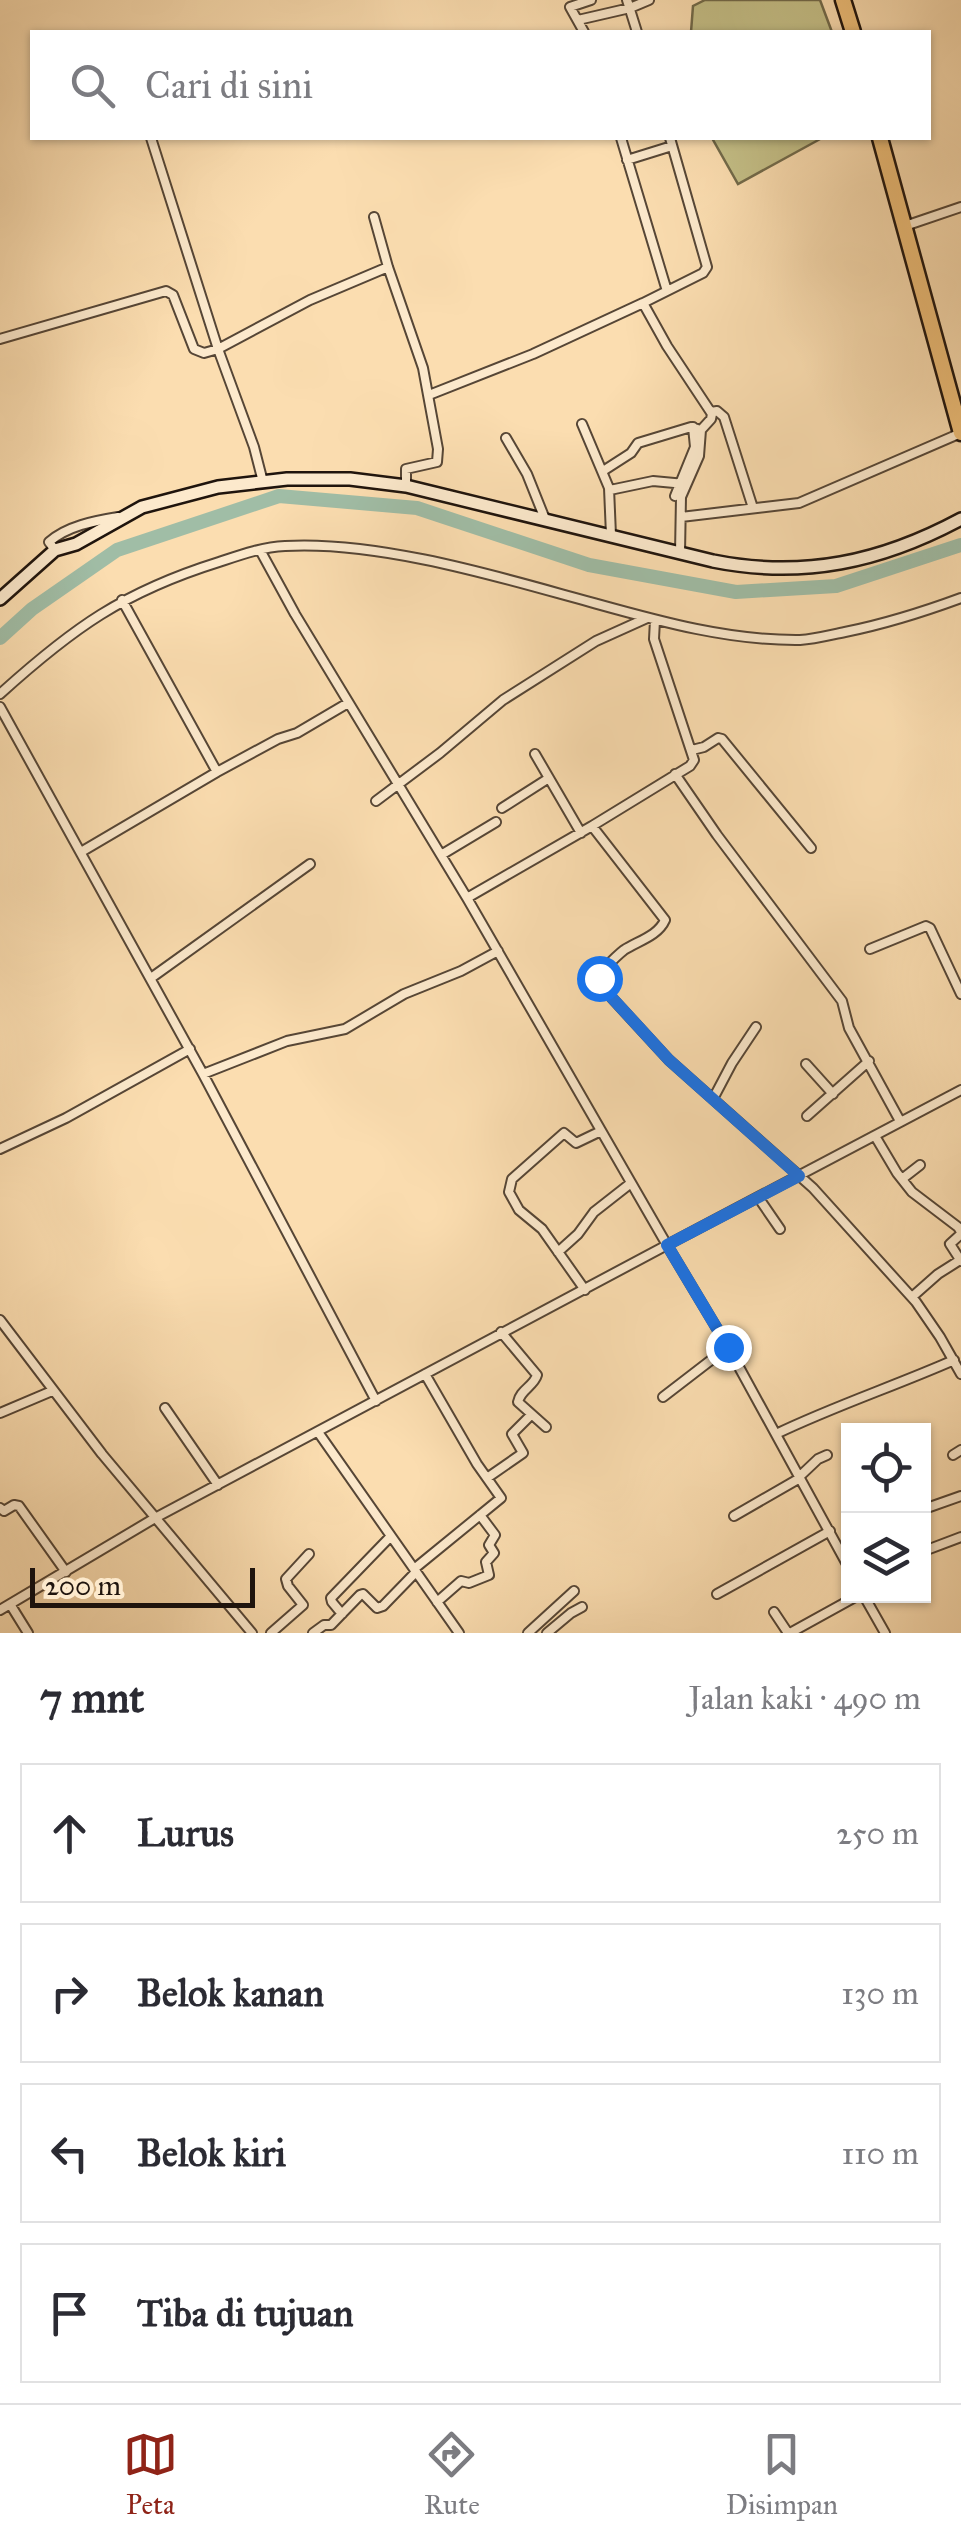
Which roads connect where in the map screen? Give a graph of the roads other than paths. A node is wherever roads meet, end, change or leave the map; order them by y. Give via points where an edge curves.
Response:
1 (590, 0) edge
2 (649, 0) edge
3 (844, 0) edge
4 (577, 2) edge
5 (628, 4) edge
6 (578, 20) junction
7 (583, 30) edge
8 (636, 30) edge
9 (852, 30) edge
10 (153, 140) edge
11 (622, 140) edge
12 (881, 140) edge
13 (671, 142) edge
14 (628, 160) junction
15 (961, 207) edge
16 (374, 217) dead end
17 (905, 226) junction
18 (388, 267) junction
19 (667, 291) junction
20 (643, 304) junction
21 (0, 339) edge
22 (218, 349) junction
23 (429, 395) junction
24 (711, 412) junction
25 (582, 424) dead end
26 (697, 428) junction
27 (961, 433) edge
28 (506, 438) dead end
29 (604, 470) junction
30 (264, 482) junction
31 (682, 483) junction
32 (406, 486) junction
33 (610, 490) junction
34 (660, 496) dead end
35 (678, 496) junction
36 (754, 508) junction
37 (680, 517) junction
38 (544, 519) junction
39 (961, 519) edge
40 (611, 536) junction
41 (260, 550) junction
42 (680, 552) junction
43 (961, 598) edge
44 (0, 599) edge
45 (122, 600) junction
46 (651, 620) junction
47 (0, 694) edge
48 (348, 702) junction
49 (0, 707) edge
50 (692, 750) junction
51 (535, 754) dead end
52 (217, 772) junction
53 (675, 774) junction
54 (549, 778) junction
55 (398, 783) junction
56 (376, 801) dead end
57 (502, 808) dead end
58 (496, 822) dead end
59 (592, 826) junction
60 (581, 833) junction
61 (811, 848) dead end
62 (81, 852) junction
63 (441, 855) junction
64 (310, 864) dead end
65 (467, 898) junction
66 (870, 950) dead end
67 (498, 951) junction
68 (151, 978) junction
69 (960, 989) edge
70 (756, 1027) dead end
71 (190, 1050) junction
72 (869, 1061) junction
73 (806, 1064) dead end
74 (203, 1074) junction
75 (961, 1090) edge
76 (833, 1094) junction
77 (713, 1100) junction
78 (808, 1116) dead end
79 (900, 1122) junction
80 (601, 1131) junction
81 (875, 1136) junction
82 (0, 1149) edge
83 (920, 1165) dead end
84 (799, 1176) junction
85 (902, 1179) junction
86 (631, 1183) junction
87 (758, 1196) junction
88 (780, 1229) dead end
89 (961, 1233) edge
90 (667, 1245) junction
91 (558, 1252) junction
92 (960, 1261) edge
93 (585, 1290) junction
94 (912, 1297) junction
95 (0, 1320) edge
96 (502, 1332) junction
97 (728, 1347) junction
98 (954, 1360) junction
99 (425, 1374) junction
100 (961, 1374) edge
101 (52, 1391) junction
102 (663, 1397) dead end
103 (376, 1401) junction
104 (165, 1408) dead end
105 (0, 1413) edge
106 (530, 1415) junction
107 (546, 1427) dead end
108 (318, 1432) junction
109 (776, 1434) junction
110 (827, 1456) dead end
111 (487, 1478) junction
112 (800, 1478) junction
113 (218, 1485) junction
114 (961, 1496) edge
115 (931, 1506) edge
116 (0, 1508) edge
117 (480, 1516) junction
118 (734, 1516) dead end
119 (156, 1518) junction
120 (830, 1531) junction
121 (390, 1537) junction
122 (961, 1537) edge
123 (841, 1548) edge
124 (931, 1548) edge
125 (309, 1554) dead end
126 (415, 1571) junction
127 (66, 1572) junction
128 (574, 1591) dead end
129 (717, 1594) dead end
130 (437, 1602) junction
131 (847, 1603) edge
132 (866, 1603) edge
133 (10, 1604) junction
134 (582, 1607) dead end
135 (0, 1610) edge
136 (774, 1612) dead end
137 (342, 1614) junction
138 (456, 1629) edge
139 (28, 1633) edge
140 (252, 1633) edge
141 (270, 1633) edge
142 (312, 1633) edge
143 (445, 1633) edge
144 (528, 1633) edge
145 (547, 1633) edge
146 (789, 1633) edge
147 (885, 1633) edge

1 - 4 street
2 - 5 street
3 - 9 highway
4 - 6 street via 570,7
5 - 6 street
5 - 8 street
6 - 7 street
10 - 22 street
11 - 14 street
12 - 17 highway
13 - 14 street
13 - 19 street via 707,267
14 - 19 street
15 - 17 street
16 - 18 street
17 - 27 highway
18 - 22 street
18 - 23 street
19 - 20 street
20 - 23 street
20 - 24 street
21 - 22 street via 166,291 194,349
22 - 30 street
23 - 32 street via 438,460 406,468
24 - 26 street
24 - 36 street via 724,417
25 - 29 street
26 - 29 street via 638,444
26 - 31 street via 699,456
27 - 36 street via 807,500
28 - 38 street
29 - 33 street
30 - 32 street via 334,478
30 - 44 street via 194,492 122,516 55,550
31 - 33 street
31 - 35 street
32 - 38 street
33 - 40 street
34 - 35 street
35 - 37 street
36 - 37 street
37 - 42 street
38 - 40 street
39 - 42 street via 899,549 829,566 750,568
40 - 42 street
41 - 45 street
41 - 46 street via 298,545 386,553
41 - 48 street
43 - 46 street via 899,620 800,640
45 - 47 street via 56,644
45 - 52 street
46 - 50 street
46 - 55 street via 552,668
48 - 52 street
48 - 55 street
49 - 62 street
50 - 53 street via 694,762
50 - 61 street via 722,738
51 - 54 street
52 - 62 street
53 - 59 street
53 - 72 street via 842,1001
54 - 57 street
54 - 60 street
55 - 56 street
55 - 63 street
58 - 63 street
59 - 60 street
59 - 77 street via 665,920 604,968 600,985
60 - 65 street
62 - 68 street
63 - 65 street
64 - 68 street
65 - 67 street
66 - 69 street via 926,926
67 - 74 street via 345,1029 287,1042
67 - 80 street
68 - 71 street
70 - 77 street
71 - 74 street
71 - 82 street
72 - 76 street
72 - 79 street
73 - 76 street
74 - 103 street
75 - 79 street
76 - 78 street
77 - 84 street
79 - 81 street
80 - 86 street
80 - 91 street via 576,1142 564,1133 510,1183 515,1204
81 - 84 street
81 - 85 street
83 - 85 street
84 - 87 street
84 - 94 street
85 - 89 street
86 - 90 street
86 - 91 street
87 - 88 street
87 - 90 street
89 - 92 street via 950,1244
90 - 93 street
90 - 97 street
91 - 93 street
92 - 94 street
93 - 96 street
94 - 98 street
95 - 101 street
96 - 99 street
96 - 106 street via 537,1374 518,1399
97 - 102 street
97 - 109 street
98 - 100 street
98 - 109 street
99 - 103 street
99 - 111 street
101 - 105 street
101 - 119 street
103 - 108 street
104 - 113 street
106 - 107 street
106 - 111 street via 512,1434 523,1453
108 - 113 street
108 - 121 street
109 - 112 street
110 - 112 street
111 - 117 street via 501,1498
112 - 118 street
112 - 120 street
113 - 119 street
114 - 115 street
116 - 127 street via 19,1506
117 - 126 street
117 - 130 street via 495,1535 489,1575 462,1581
119 - 127 street
119 - 140 street
120 - 123 street
120 - 129 street
121 - 126 street
121 - 137 street via 331,1598
122 - 124 street
125 - 141 street via 286,1579 303,1604
126 - 130 street
126 - 137 street via 383,1606 363,1594
127 - 133 street
128 - 144 street
130 - 138 street
131 - 146 street
132 - 147 street
133 - 135 street
133 - 139 street
134 - 145 street
136 - 146 street
137 - 142 street
138 - 143 street

